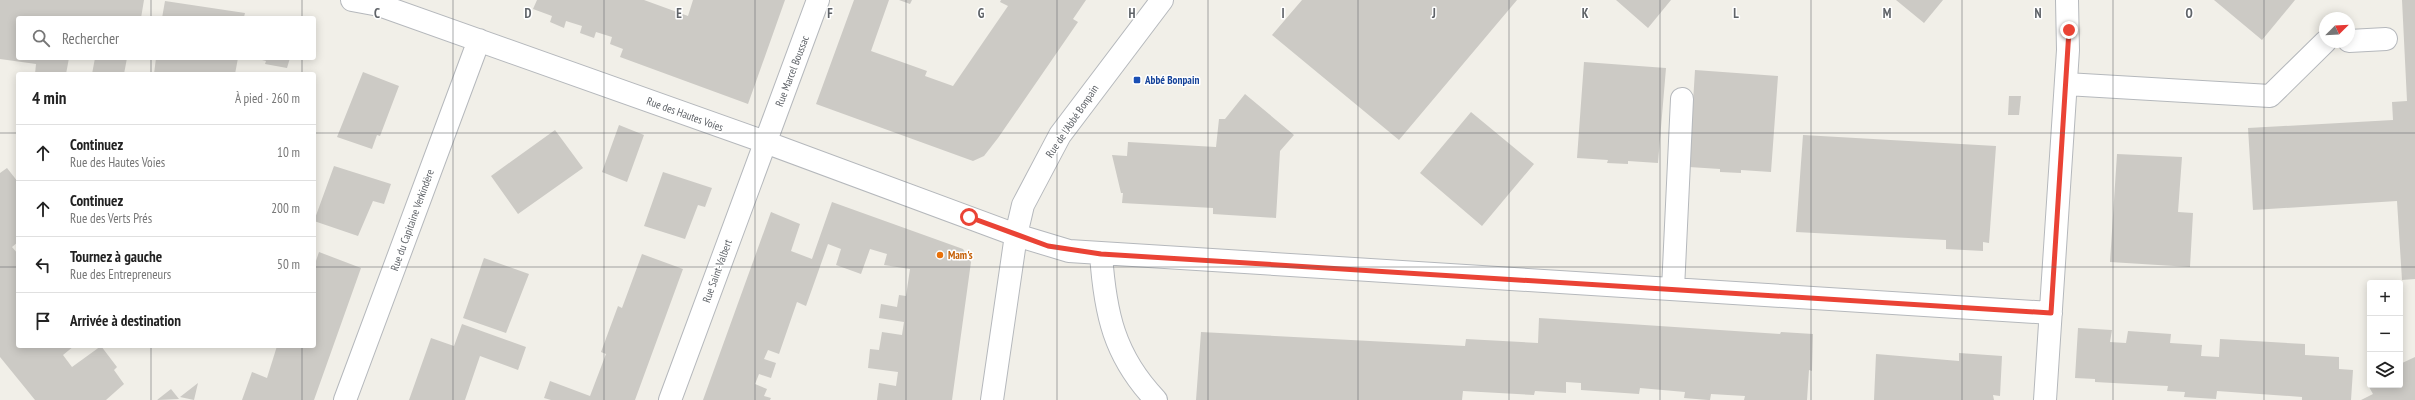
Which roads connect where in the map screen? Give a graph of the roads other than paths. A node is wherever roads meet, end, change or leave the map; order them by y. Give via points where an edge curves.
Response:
1 (352, 0) edge
2 (818, 0) edge
3 (1162, 0) edge
4 (2067, 0) edge
5 (2386, 39) dead end
6 (479, 40) junction
7 (2355, 41) edge
8 (2319, 48) edge
9 (2066, 84) junction
10 (1682, 99) dead end
11 (764, 142) junction
12 (1016, 235) junction
13 (1101, 254) junction
14 (1673, 290) junction
15 (2051, 313) junction
16 (345, 400) edge
17 (670, 400) edge
18 (992, 400) edge
19 (1156, 400) edge
20 (2046, 400) edge

1 - 6 street, Rue des Hautes Voies via 379,5
2 - 11 street, Rue Marcel Boussac
3 - 12 street, Rue de l'Abbé Bonpain via 1060,135 1023,205
4 - 9 street via 2069,30
5 - 7 street
6 - 11 street, Rue des Hautes Voies
6 - 16 street, Rue du Capitaine Verkindère
8 - 9 street via 2270,96
9 - 15 street
10 - 14 street
11 - 12 street, Rue des Hautes Voies
11 - 17 street, Rue Saint-Valbert
12 - 13 street, Rue des Hautes Voies via 1069,251
12 - 18 street, Rue de l'Abbé Bonpain
13 - 14 street, Rue des Hautes Voies
13 - 19 street via 1104,296 1110,324 1123,355 1139,382
14 - 15 street, Rue des Hautes Voies
15 - 20 street

